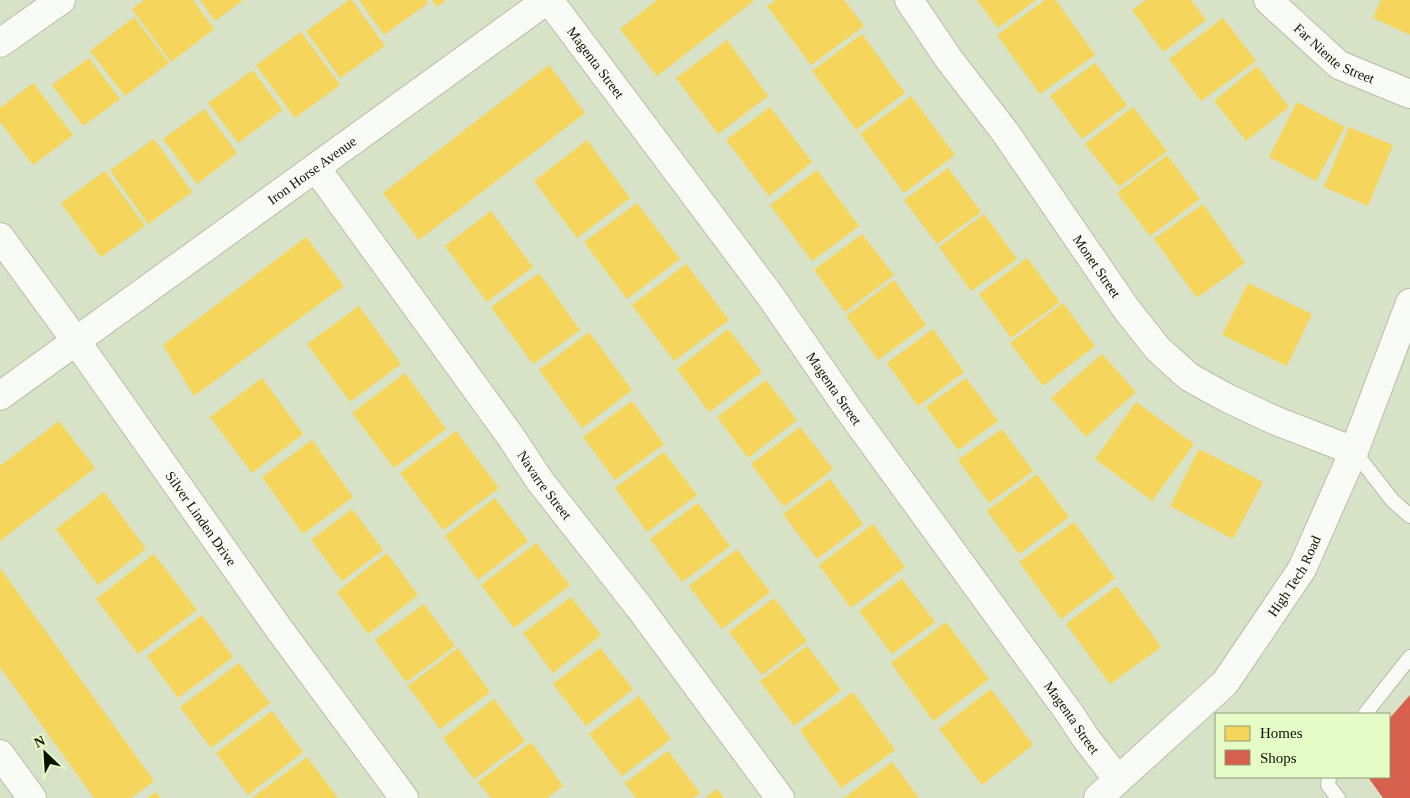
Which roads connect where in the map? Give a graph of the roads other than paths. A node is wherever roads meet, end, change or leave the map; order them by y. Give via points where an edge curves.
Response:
1 (61, 0) edge
2 (548, 0) edge
3 (909, 0) edge
4 (1268, 0) edge
5 (0, 43) edge
6 (1410, 94) edge
7 (316, 168) junction
8 (0, 237) edge
9 (1410, 303) edge
10 (76, 341) junction
11 (0, 396) edge
12 (1354, 450) junction
13 (1410, 516) edge
14 (1410, 657) edge
15 (1366, 713) edge
16 (0, 754) edge
17 (1329, 778) edge
18 (1108, 789) edge
19 (32, 798) edge
20 (404, 798) edge
21 (780, 798) edge
22 (1338, 798) edge

1 - 5 street
2 - 7 street, Iron Horse Avenue
2 - 18 street, Magenta Street via 769,294 849,410 1070,714 1085,737
3 - 12 street, Monet Street via 948,58 1005,132 1126,310 1158,349 1189,377 1227,398 1274,420
4 - 6 street, Far Niente Street via 1339,65
7 - 10 street, Iron Horse Avenue
7 - 21 street, Navarre Street via 540,480
8 - 10 street, Silver Linden Drive
9 - 12 street, High Tech Road
10 - 11 street, Iron Horse Avenue
10 - 20 street, Silver Linden Drive via 279,629
12 - 13 lane via 1392,500
12 - 18 street, High Tech Road via 1302,568 1226,683
14 - 15 lane
16 - 19 street
17 - 22 lane via 1328,785

